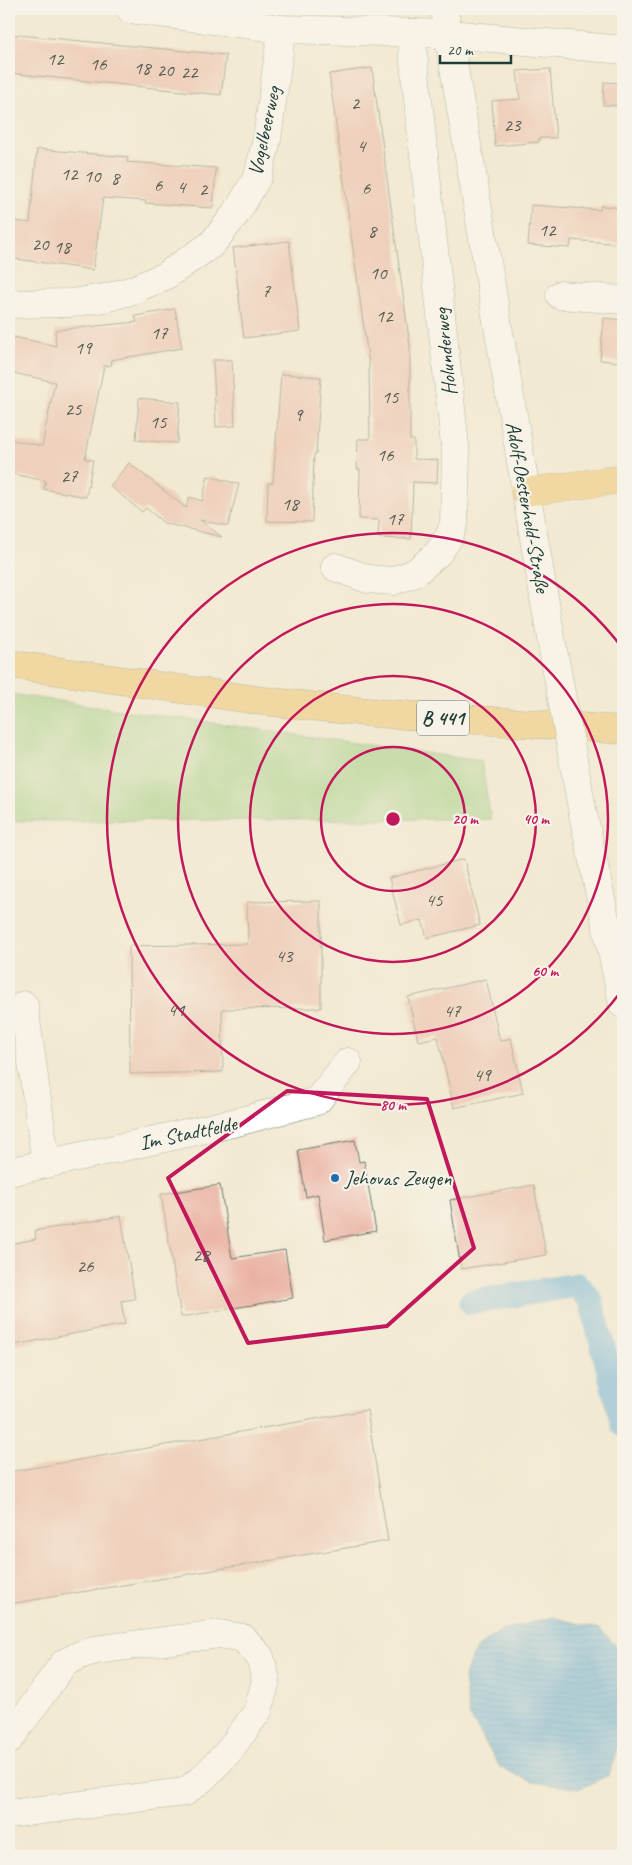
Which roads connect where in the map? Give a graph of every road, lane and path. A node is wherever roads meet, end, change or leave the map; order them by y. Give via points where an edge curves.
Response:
1 (130, 9) edge
2 (447, 21) edge
3 (282, 29) junction
4 (411, 34) junction
5 (623, 50) edge
6 (560, 295) dead end
7 (623, 300) edge
8 (9, 304) edge
9 (623, 479) edge
10 (525, 492) junction
11 (335, 567) dead end
12 (9, 664) edge
13 (623, 730) edge
14 (623, 1004) edge
15 (24, 1005) dead end
16 (348, 1062) dead end
17 (46, 1164) junction
18 (9, 1172) edge
19 (9, 1740) edge
20 (9, 1814) edge

1 - 3 street
2 - 4 street
2 - 5 street
2 - 10 street, Adolf-Oesterheld-Straße
3 - 4 street
3 - 8 street, Vogelbeerweg via 267,139 258,176 237,212 212,244 165,276 130,292 70,303
4 - 11 street, Holunderweg via 456,455 454,524 438,553 415,573 393,581 368,579
6 - 7 street
9 - 10 main road
10 - 14 street, Adolf-Oesterheld-Straße, bridge via 583,814
12 - 13 main road, B 441 via 263,701
15 - 17 street
16 - 17 street, Im Stadtfelde via 317,1101
17 - 18 street, Im Stadtfelde
19 - 20 street via 64,1663 95,1650 219,1634 243,1638 260,1657 266,1680 258,1711 228,1752 204,1778 185,1792

